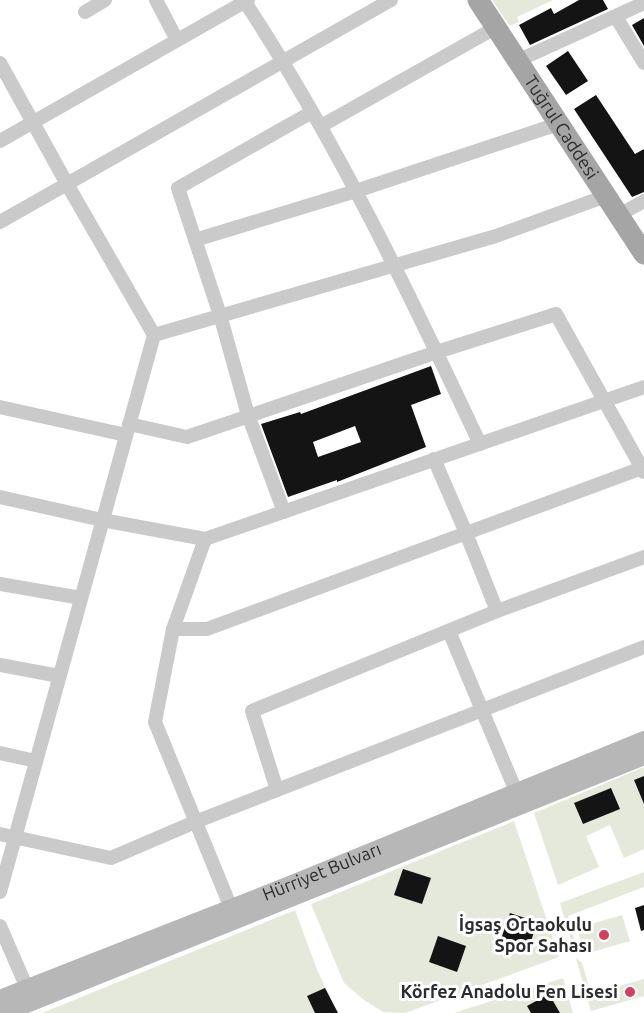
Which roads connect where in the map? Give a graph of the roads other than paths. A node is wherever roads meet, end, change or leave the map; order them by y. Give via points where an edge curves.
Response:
1 (105, 0) edge
2 (156, 0) edge
3 (391, 0) edge
4 (478, 0) edge
5 (246, 1) edge
6 (644, 3) edge
7 (85, 12) dead end
8 (616, 17) junction
9 (495, 28) junction
10 (177, 40) junction
11 (284, 61) junction
12 (517, 61) junction
13 (0, 63) edge
14 (644, 63) edge
15 (312, 111) junction
16 (33, 123) junction
17 (558, 124) junction
18 (321, 126) junction
19 (0, 141) edge
20 (67, 184) junction
21 (356, 191) junction
22 (606, 196) junction
23 (644, 201) edge
24 (619, 215) junction
25 (0, 222) edge
26 (195, 240) junction
27 (644, 254) edge
28 (394, 264) junction
29 (220, 315) junction
30 (154, 334) junction
31 (437, 352) junction
32 (644, 387) edge
33 (604, 401) junction
34 (0, 407) edge
35 (248, 415) junction
36 (127, 429) junction
37 (480, 444) junction
38 (434, 459) junction
39 (643, 470) edge
40 (0, 497) edge
41 (284, 512) junction
42 (102, 520) junction
43 (466, 533) junction
44 (206, 539) junction
45 (644, 557) edge
46 (0, 584) edge
47 (81, 598) junction
48 (497, 611) junction
49 (173, 629) junction
50 (449, 632) junction
51 (644, 647) edge
52 (0, 665) edge
53 (59, 676) junction
54 (481, 710) junction
55 (644, 740) edge
56 (0, 753) edge
57 (644, 756) edge
58 (36, 760) junction
59 (277, 790) junction
60 (519, 799) junction
61 (195, 822) junction
62 (0, 834) edge
63 (15, 837) junction
64 (0, 892) edge
65 (231, 908) junction
66 (0, 926) edge
67 (30, 995) junction
68 (0, 999) edge
69 (4, 1013) edge

1 - 7 street
2 - 10 street
3 - 11 street
4 - 9 main road, Tuğrul Caddesi
5 - 10 street
5 - 11 street
6 - 8 street
8 - 12 street
8 - 14 street
9 - 12 main road, Tuğrul Caddesi
9 - 18 street
10 - 16 street
11 - 15 street
11 - 20 street
12 - 17 main road, Tuğrul Caddesi
13 - 16 street
15 - 18 street
15 - 26 street via 178,188
16 - 19 street
16 - 20 street
17 - 21 street
17 - 22 main road, Tuğrul Caddesi
18 - 21 street
20 - 25 street
20 - 30 street
21 - 26 street
21 - 28 street
22 - 24 main road, Tuğrul Caddesi
22 - 28 street via 496,236
23 - 24 street
24 - 27 main road, Tuğrul Caddesi
26 - 29 street
28 - 29 street
28 - 31 street
29 - 30 street
29 - 35 street
30 - 36 street
31 - 33 street via 556,314
31 - 35 street
31 - 37 street
32 - 33 street
33 - 37 street
33 - 39 street
34 - 36 street
35 - 36 street via 187,437
35 - 41 street
36 - 42 street
37 - 38 street
38 - 41 street
38 - 43 street
39 - 43 street
40 - 42 street
41 - 44 street
42 - 44 street
42 - 47 street
43 - 48 street
43 - 49 street via 207,629
44 - 49 street
45 - 48 street
46 - 47 street
47 - 53 street
48 - 50 street
49 - 61 street via 155,722
50 - 54 street
50 - 59 street via 252,711
51 - 54 street
52 - 53 street
53 - 58 street
54 - 59 street
54 - 60 street
55 - 60 main road, Hürriyet Bulvarı
56 - 58 street
57 - 60 main road, Hürriyet Bulvarı
58 - 63 street
59 - 61 street
60 - 65 main road, Hürriyet Bulvarı
60 - 67 main road, Hürriyet Bulvarı
61 - 63 street via 111,858
61 - 65 street
62 - 63 street
63 - 64 street
65 - 67 main road, Hürriyet Bulvarı
66 - 67 street
67 - 68 main road, Hürriyet Bulvarı
67 - 69 main road, Hürriyet Bulvarı

